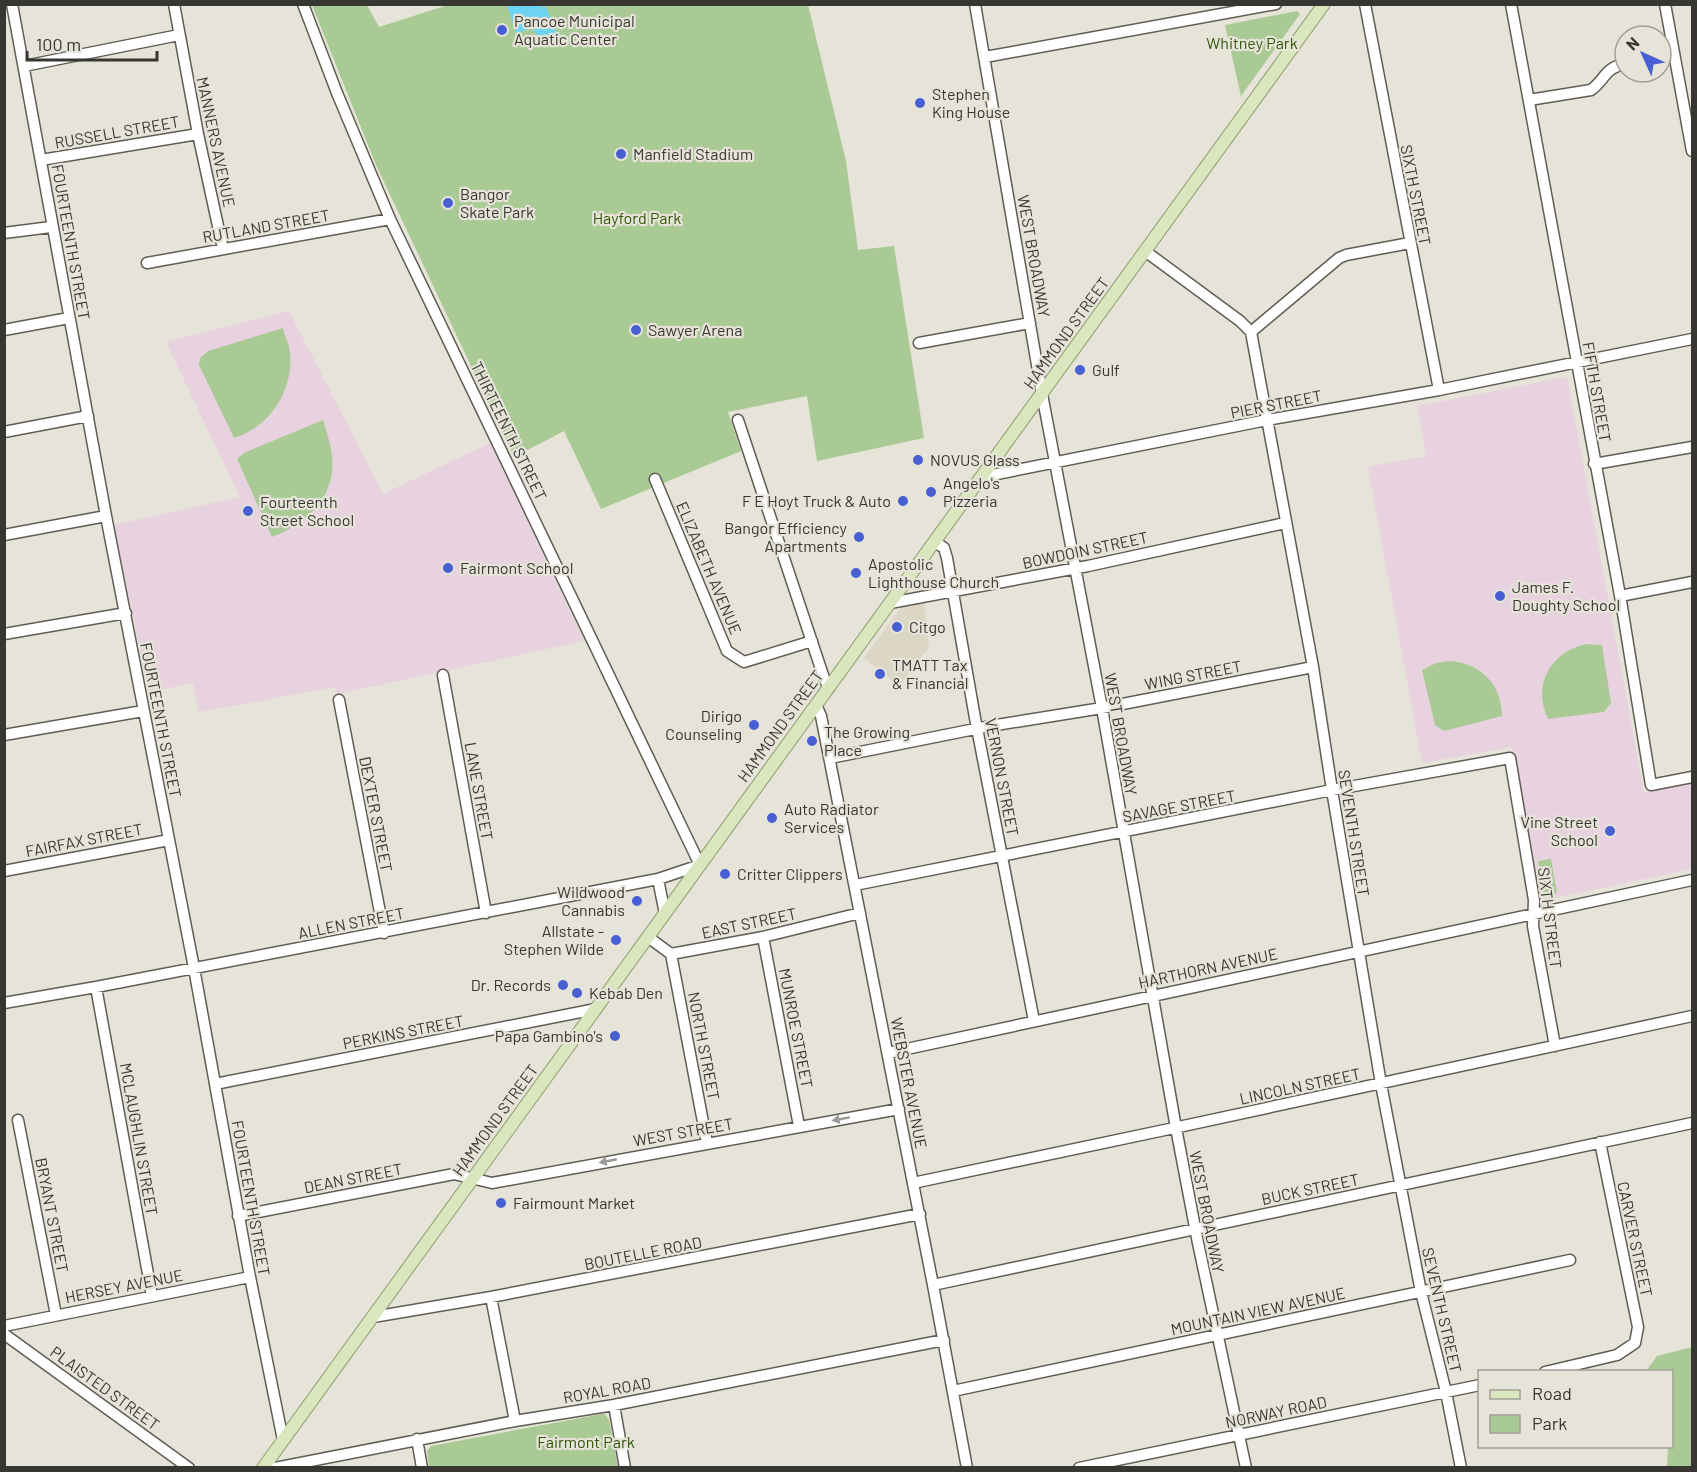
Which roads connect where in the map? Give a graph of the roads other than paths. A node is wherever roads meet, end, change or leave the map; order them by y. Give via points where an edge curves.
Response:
1 (12, 4) edge
2 (174, 4) edge
3 (303, 4) edge
4 (975, 4) edge
5 (1276, 4) edge
6 (1324, 4) edge
7 (1365, 4) edge
8 (1511, 4) edge
9 (1665, 4) edge
10 (1235, 8) edge
11 (180, 35) junction
12 (1674, 54) joint
13 (985, 57) junction
14 (24, 66) junction
15 (1613, 67) edge
16 (1529, 100) junction
17 (198, 134) junction
18 (1692, 151) edge
19 (41, 160) junction
20 (390, 219) junction
21 (51, 227) junction
22 (4, 233) edge
23 (1410, 243) junction
24 (223, 249) junction
25 (1145, 251) junction
26 (147, 263) dead end
27 (69, 318) junction
28 (1030, 323) junction
29 (4, 330) edge
30 (1251, 332) junction
31 (1692, 339) edge
32 (919, 343) dead end
33 (1576, 362) junction
34 (1439, 390) junction
35 (1042, 394) junction
36 (88, 416) junction
37 (738, 420) dead end
38 (1267, 420) junction
39 (4, 432) edge
40 (1692, 447) edge
41 (1056, 462) junction
42 (1594, 464) junction
43 (982, 477) junction
44 (655, 479) dead end
45 (106, 516) junction
46 (1286, 523) junction
47 (4, 535) edge
48 (935, 542) junction
49 (1076, 569) junction
50 (1692, 582) edge
51 (952, 592) junction
52 (1620, 596) junction
53 (890, 603) junction
54 (126, 613) junction
55 (4, 634) edge
56 (812, 641) junction
57 (1313, 667) junction
58 (443, 675) dead end
59 (829, 688) junction
60 (339, 700) dead end
61 (816, 705) junction
62 (1102, 708) junction
63 (143, 711) junction
64 (977, 729) junction
65 (4, 735) edge
66 (1510, 758) joint
67 (830, 759) junction
68 (1692, 777) edge
69 (1332, 790) junction
70 (1123, 832) junction
71 (169, 840) junction
72 (1002, 855) junction
73 (700, 865) junction
74 (4, 871) edge
75 (658, 879) junction
76 (1692, 880) edge
77 (855, 885) junction
78 (486, 913) junction
79 (860, 913) junction
80 (665, 914) junction
81 (1534, 914) junction
82 (384, 933) junction
83 (648, 937) junction
84 (763, 937) junction
85 (1359, 951) junction
86 (671, 954) junction
87 (194, 968) junction
88 (96, 987) junction
89 (1152, 995) junction
90 (4, 1003) edge
91 (596, 1009) junction
92 (1692, 1016) edge
93 (1034, 1022) junction
94 (1555, 1046) junction
95 (888, 1053) junction
96 (215, 1084) junction
97 (1381, 1084) junction
98 (899, 1109) junction
99 (18, 1120) dead end
100 (1692, 1123) edge
101 (800, 1126) junction
102 (1176, 1128) junction
103 (1600, 1142) junction
104 (707, 1143) junction
105 (473, 1178) junction
106 (913, 1183) junction
107 (1401, 1184) junction
108 (920, 1214) junction
109 (238, 1216) junction
110 (1195, 1229) junction
111 (1570, 1260) dead end
112 (250, 1277) junction
113 (933, 1285) junction
114 (1421, 1292) junction
115 (152, 1296) junction
116 (491, 1297) junction
117 (56, 1315) junction
118 (373, 1317) junction
119 (4, 1326) edge
120 (4, 1334) edge
121 (1217, 1335) junction
122 (944, 1340) junction
123 (1549, 1370) edge
124 (1478, 1385) edge
125 (953, 1391) junction
126 (1446, 1392) junction
127 (614, 1405) junction
128 (515, 1421) junction
129 (1238, 1435) junction
130 (417, 1439) junction
131 (283, 1440) junction
132 (189, 1467) edge
133 (263, 1467) edge
134 (275, 1467) edge
135 (422, 1467) edge
136 (625, 1467) edge
137 (967, 1467) edge
138 (1079, 1467) edge
139 (1246, 1467) edge
140 (1461, 1467) edge

1 - 14 street, FOURTEENTH STREET
2 - 11 street, MANNERS AVENUE
3 - 20 street, THIRTEENTH STREET
4 - 13 street, WEST BROADWAY
5 - 10 street
6 - 25 main road, HAMMOND STREET
7 - 23 street, SIXTH STREET
8 - 16 street, FIFTH STREET
9 - 12 street
10 - 13 street
11 - 14 street
11 - 17 street, MANNERS AVENUE
12 - 18 street
13 - 28 street, WEST BROADWAY
14 - 19 street, FOURTEENTH STREET
15 - 16 street via 1591,90
16 - 33 street, FIFTH STREET
17 - 19 street, RUSSELL STREET
17 - 24 street, MANNERS AVENUE
19 - 21 street, FOURTEENTH STREET
20 - 24 street, RUTLAND STREET
20 - 73 street, THIRTEENTH STREET
21 - 22 street
21 - 27 street, FOURTEENTH STREET
23 - 30 street via 1339,258
23 - 34 street, SIXTH STREET
24 - 26 street, RUTLAND STREET
25 - 30 street
25 - 35 main road, HAMMOND STREET
27 - 29 street
27 - 36 street, FOURTEENTH STREET
28 - 32 street
28 - 35 street, WEST BROADWAY
30 - 38 street, SEVENTH STREET
31 - 33 street, PIER STREET
33 - 34 street, PIER STREET
33 - 42 street, FIFTH STREET
34 - 38 street, PIER STREET
35 - 41 street, WEST BROADWAY
35 - 43 main road, HAMMOND STREET
36 - 39 street
36 - 45 street, FOURTEENTH STREET
37 - 56 street
38 - 41 street, PIER STREET
38 - 46 street, SEVENTH STREET
40 - 42 street
41 - 43 street, PIER STREET
41 - 49 street, WEST BROADWAY
42 - 52 street, FIFTH STREET
43 - 48 main road, HAMMOND STREET
44 - 56 street, ELIZABETH AVENUE via 727,651 744,662
45 - 47 street
45 - 54 street, FOURTEENTH STREET
46 - 49 street, BOWDOIN STREET
46 - 57 street, SEVENTH STREET
48 - 51 street, VERNON STREET via 944,548
48 - 53 main road, HAMMOND STREET
49 - 51 street, BOWDOIN STREET
49 - 62 street, WEST BROADWAY
50 - 52 street
51 - 53 street, BOWDOIN STREET
51 - 64 street, VERNON STREET
52 - 68 street, FIFTH STREET via 1652,785
53 - 59 main road, HAMMOND STREET
54 - 55 street
54 - 63 street, FOURTEENTH STREET
56 - 59 street
57 - 62 street, WING STREET
57 - 69 street, SEVENTH STREET
58 - 78 street, LANE STREET
59 - 61 main road, HAMMOND STREET
60 - 82 street, DEXTER STREET
61 - 67 street, WEBSTER AVENUE via 822,716
61 - 73 main road, HAMMOND STREET
62 - 64 street, WING STREET
62 - 70 street, WEST BROADWAY
63 - 65 street
63 - 71 street, FOURTEENTH STREET
64 - 67 street, WING STREET
64 - 72 street, VERNON STREET
66 - 69 street, SAVAGE STREET
66 - 81 street, SIXTH STREET
67 - 77 street, WEBSTER AVENUE
69 - 70 street, SAVAGE STREET
69 - 85 street, SEVENTH STREET
70 - 72 street, SAVAGE STREET
70 - 89 street, WEST BROADWAY
71 - 74 street, FAIRFAX STREET
71 - 87 street, FOURTEENTH STREET
72 - 77 street, SAVAGE STREET
72 - 93 street, VERNON STREET
73 - 75 street, ALLEN STREET
73 - 80 main road, HAMMOND STREET
75 - 78 street, ALLEN STREET
75 - 80 street
76 - 81 street, HARTHORN AVENUE
77 - 79 street, WEBSTER AVENUE
78 - 82 street, ALLEN STREET
79 - 84 street, EAST STREET
79 - 95 street, WEBSTER AVENUE
80 - 83 main road, HAMMOND STREET
81 - 85 street, HARTHORN AVENUE
81 - 94 street, SIXTH STREET
82 - 87 street, ALLEN STREET
83 - 86 street
83 - 91 main road, HAMMOND STREET
84 - 86 street, EAST STREET
84 - 101 street, MUNROE STREET
85 - 89 street, HARTHORN AVENUE
85 - 97 street, SEVENTH STREET
86 - 104 street, NORTH STREET
87 - 88 street, ALLEN STREET
87 - 96 street, FOURTEENTH STREET
88 - 90 street, ALLEN STREET
88 - 115 street, MCLAUGHLIN STREET
89 - 93 street, HARTHORN AVENUE
89 - 102 street, WEST BROADWAY
91 - 96 street, PERKINS STREET
91 - 105 main road, HAMMOND STREET
92 - 94 street, LINCOLN STREET
93 - 95 street, HARTHORN AVENUE
94 - 97 street, LINCOLN STREET
95 - 98 street, WEBSTER AVENUE
96 - 109 street, FOURTEENTH STREET
97 - 102 street, LINCOLN STREET
97 - 107 street, SEVENTH STREET
98 -> 101 street, WEST STREET
98 - 106 street, WEBSTER AVENUE
99 - 117 street, BRYANT STREET
100 - 103 street, BUCK STREET
101 - 104 street, WEST STREET
102 - 106 street, LINCOLN STREET
102 - 110 street, WEST BROADWAY
103 - 107 street, BUCK STREET
103 - 123 street, CARVER STREET via 1638,1327 1635,1343 1617,1354
104 -> 105 street, WEST STREET via 492,1183
105 - 109 street, DEAN STREET via 451,1174
105 - 118 main road, HAMMOND STREET
106 - 108 street, WEBSTER AVENUE
107 - 110 street, BUCK STREET
107 - 114 street, SEVENTH STREET
108 - 113 street, WEBSTER AVENUE
108 - 116 street, BOUTELLE ROAD
109 - 112 street, FOURTEENTH STREET
110 - 113 street, BUCK STREET
110 - 121 street, WEST BROADWAY
111 - 114 street, MOUNTAIN VIEW AVENUE
112 - 115 street, HERSEY AVENUE
112 - 131 street, FOURTEENTH STREET
113 - 122 street, WEBSTER AVENUE
114 - 121 street, MOUNTAIN VIEW AVENUE
114 - 126 street, SEVENTH STREET
115 - 117 street, HERSEY AVENUE
116 - 118 street, BOUTELLE ROAD
116 - 128 street
117 - 119 street, HERSEY AVENUE
118 - 131 main road, HAMMOND STREET
120 - 132 street, PLAISTED STREET
121 - 125 street, MOUNTAIN VIEW AVENUE
121 - 129 street, WEST BROADWAY
122 - 125 street, WEBSTER AVENUE
122 - 127 street, ROYAL ROAD
124 - 126 street, NORWAY ROAD
125 - 137 street, WEBSTER AVENUE
126 - 129 street, NORWAY ROAD
126 - 140 street, SEVENTH STREET
127 - 128 street, ROYAL ROAD
127 - 136 street
128 - 130 street, ROYAL ROAD
129 - 138 street, NORWAY ROAD
129 - 139 street, WEST BROADWAY
130 - 134 street, ROYAL ROAD
130 - 135 street
131 - 133 main road, HAMMOND STREET

